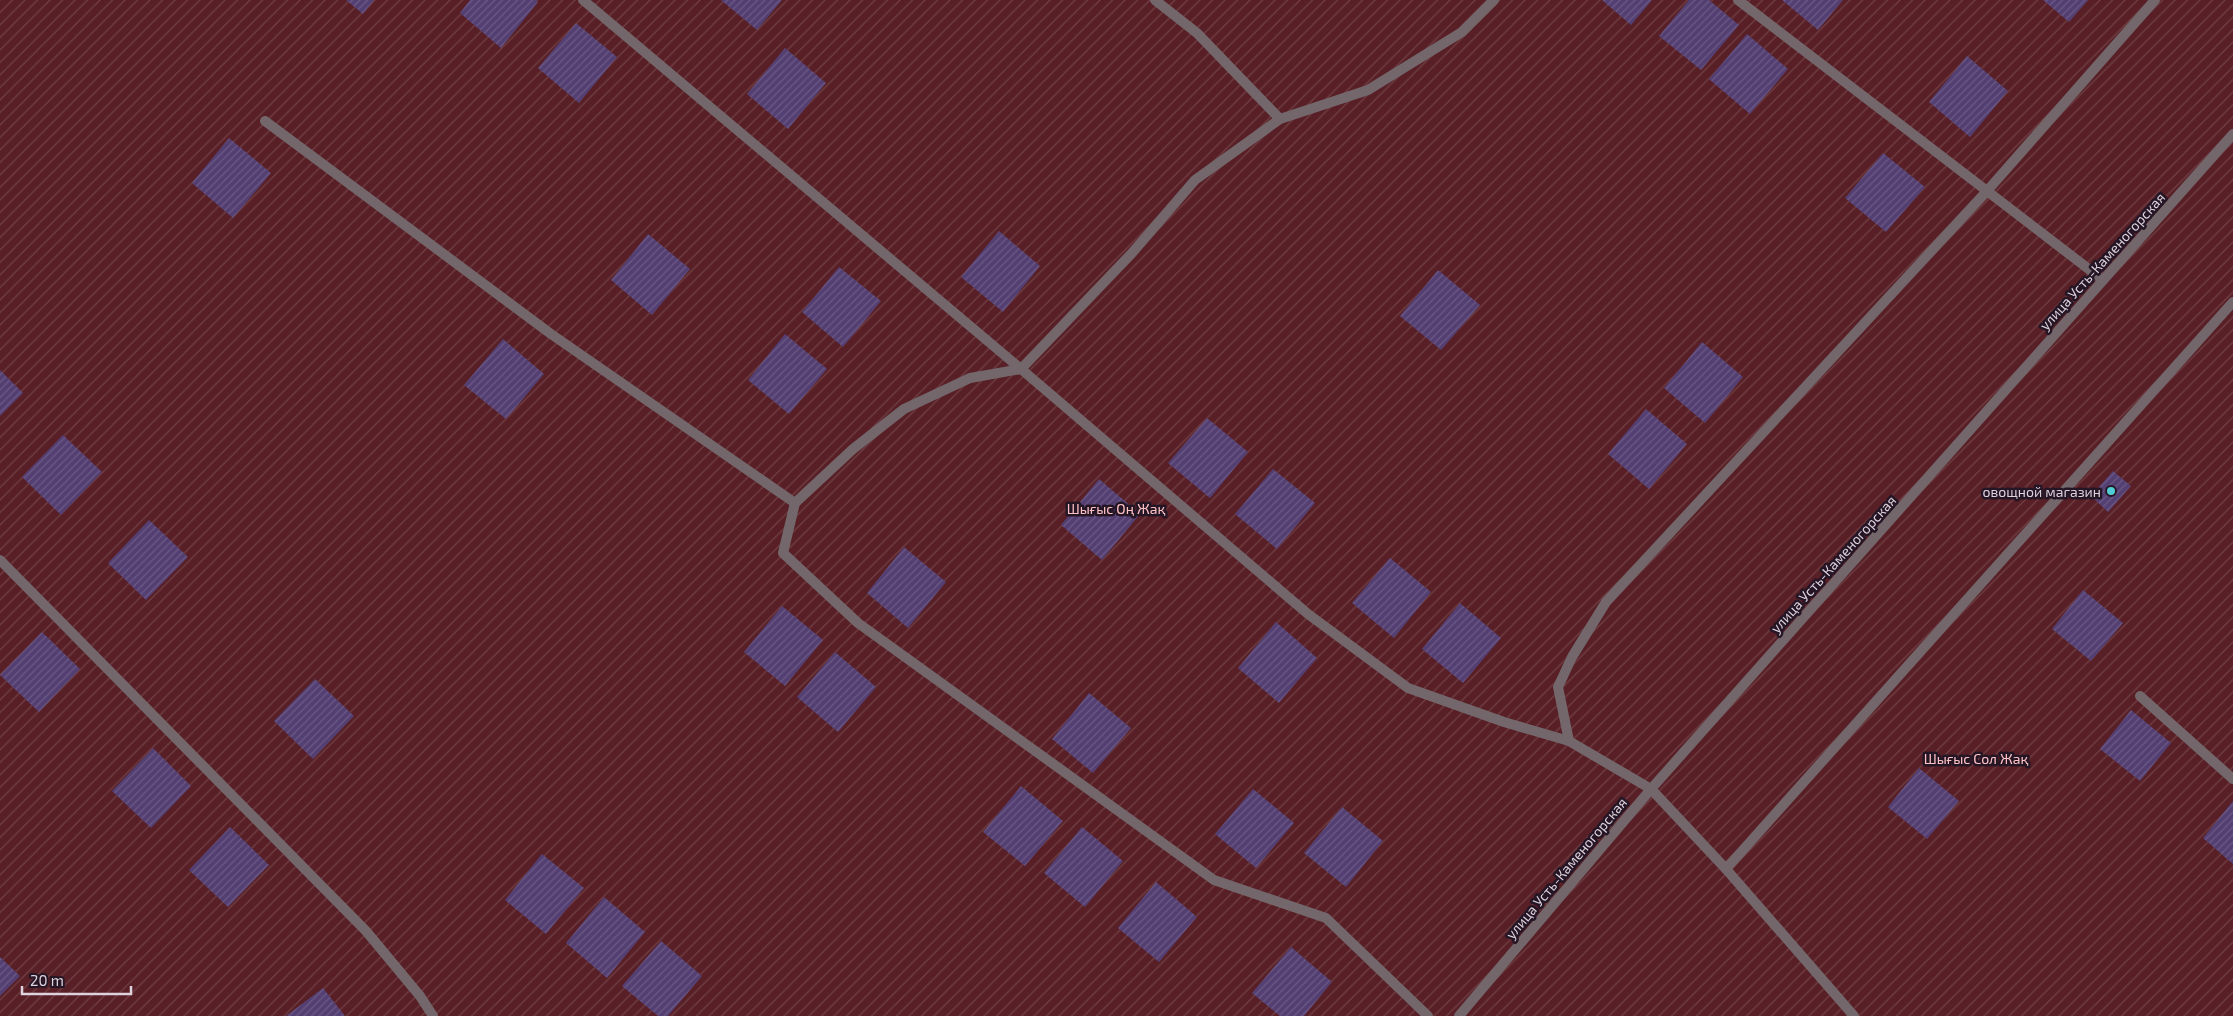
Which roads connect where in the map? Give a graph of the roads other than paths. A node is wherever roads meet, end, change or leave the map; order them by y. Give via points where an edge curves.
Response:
1 (583, 0) edge
2 (1155, 0) edge
3 (1494, 0) edge
4 (1738, 0) edge
5 (2156, 0) edge
6 (1280, 119) junction
7 (266, 122) dead end
8 (2233, 134) edge
9 (1987, 191) junction
10 (2103, 280) junction
11 (2233, 302) edge
12 (1021, 368) junction
13 (795, 503) junction
14 (0, 560) edge
15 (2140, 696) dead end
16 (1569, 741) junction
17 (2233, 779) edge
18 (1652, 788) junction
19 (1726, 869) junction
20 (433, 1016) edge
21 (1428, 1016) edge
22 (1459, 1016) edge
23 (1854, 1016) edge

1 - 12 street
2 - 6 street via 1197,33
3 - 6 street via 1462,32 1368,90
4 - 9 street
5 - 9 street
6 - 12 street via 1195,180 1132,254
7 - 13 street via 551,334
8 - 10 street, улица Усть-Каменогорская
9 - 10 street
9 - 16 street via 1606,602 1572,657 1558,687
10 - 18 street, улица Усть-Каменогорская
11 - 19 street
12 - 13 street via 970,378 904,409
12 - 16 street via 1308,614 1408,688
13 - 21 street via 783,553 858,623 1214,880 1326,918
14 - 20 street via 366,930
15 - 17 street
16 - 18 street
18 - 19 street
18 - 22 street, улица Усть-Каменогорская
19 - 23 street

